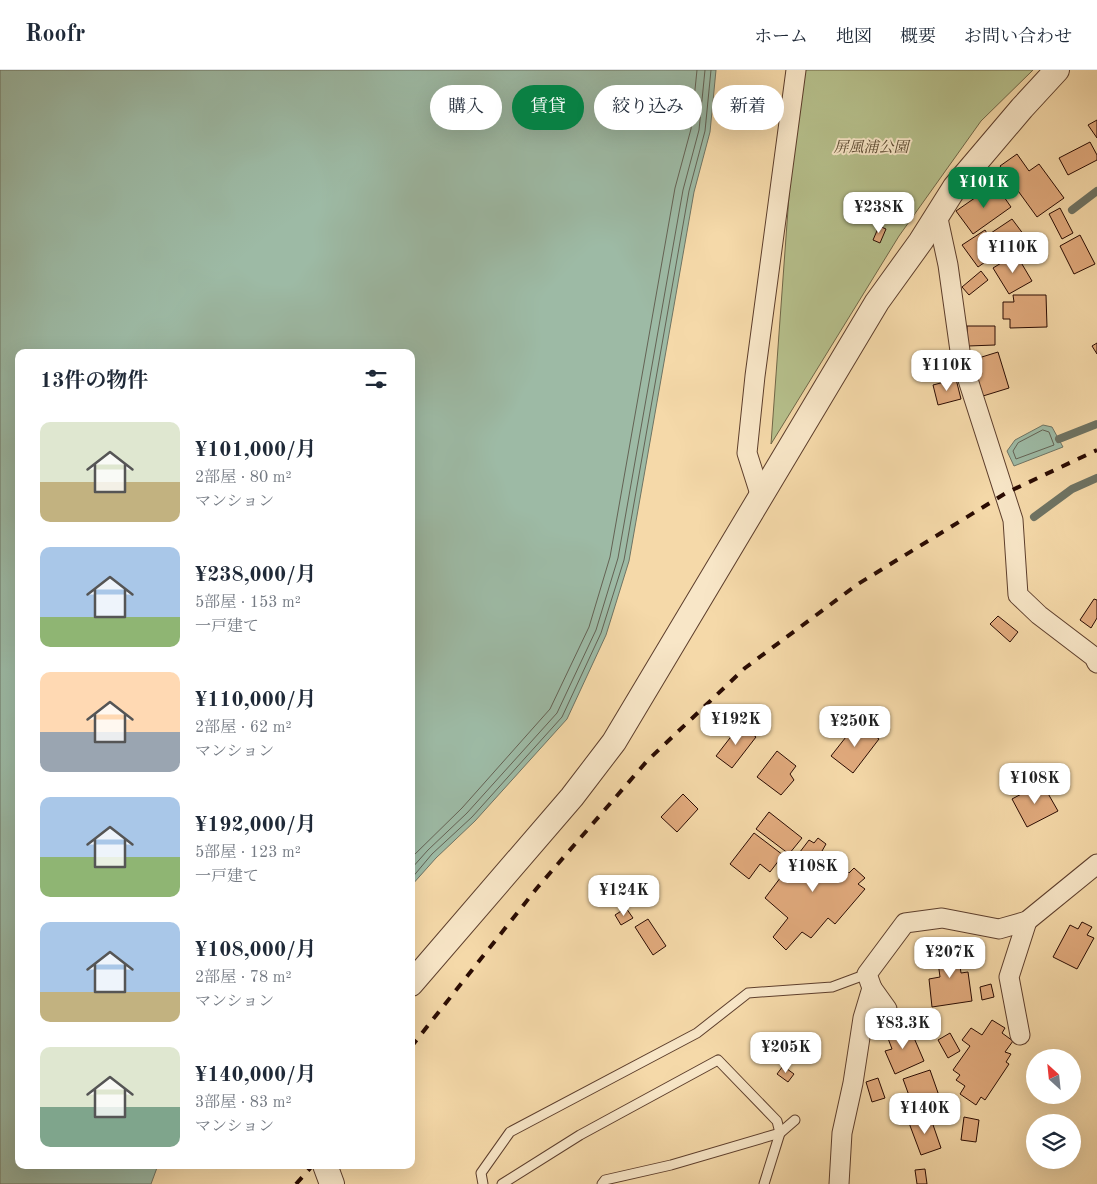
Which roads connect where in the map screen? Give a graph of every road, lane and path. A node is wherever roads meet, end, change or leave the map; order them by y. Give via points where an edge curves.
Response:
1 (796, 70) edge
2 (1058, 70) edge
3 (937, 214) junction
4 (761, 497) junction
5 (1097, 663) edge
6 (1097, 864) edge
7 (1027, 921) junction
8 (415, 979) edge
9 (870, 981) junction
10 (887, 1009) dead end
11 (1020, 1035) dead end
12 (795, 1120) dead end
13 (780, 1133) junction
14 (326, 1169) edge
15 (604, 1182) edge
16 (332, 1184) edge
17 (483, 1184) edge
18 (502, 1184) edge
19 (594, 1184) edge
20 (764, 1184) edge
21 (839, 1184) edge

1 - 4 street via 747,453
2 - 3 street via 961,180
3 - 4 street via 877,302
3 - 5 street via 961,358 1013,520 1018,595 1038,615 1094,657
4 - 8 street via 614,742 572,797
6 - 7 street
7 - 9 street via 999,929 942,918 905,923
7 - 11 street via 1009,977
9 - 10 street
9 - 17 lane via 748,993 697,1033 510,1132 482,1173
9 - 21 street via 842,1133
12 - 13 lane
13 - 15 lane
13 - 18 lane via 777,1121 718,1060 580,1135
13 - 20 lane
14 - 16 street
15 - 19 lane

